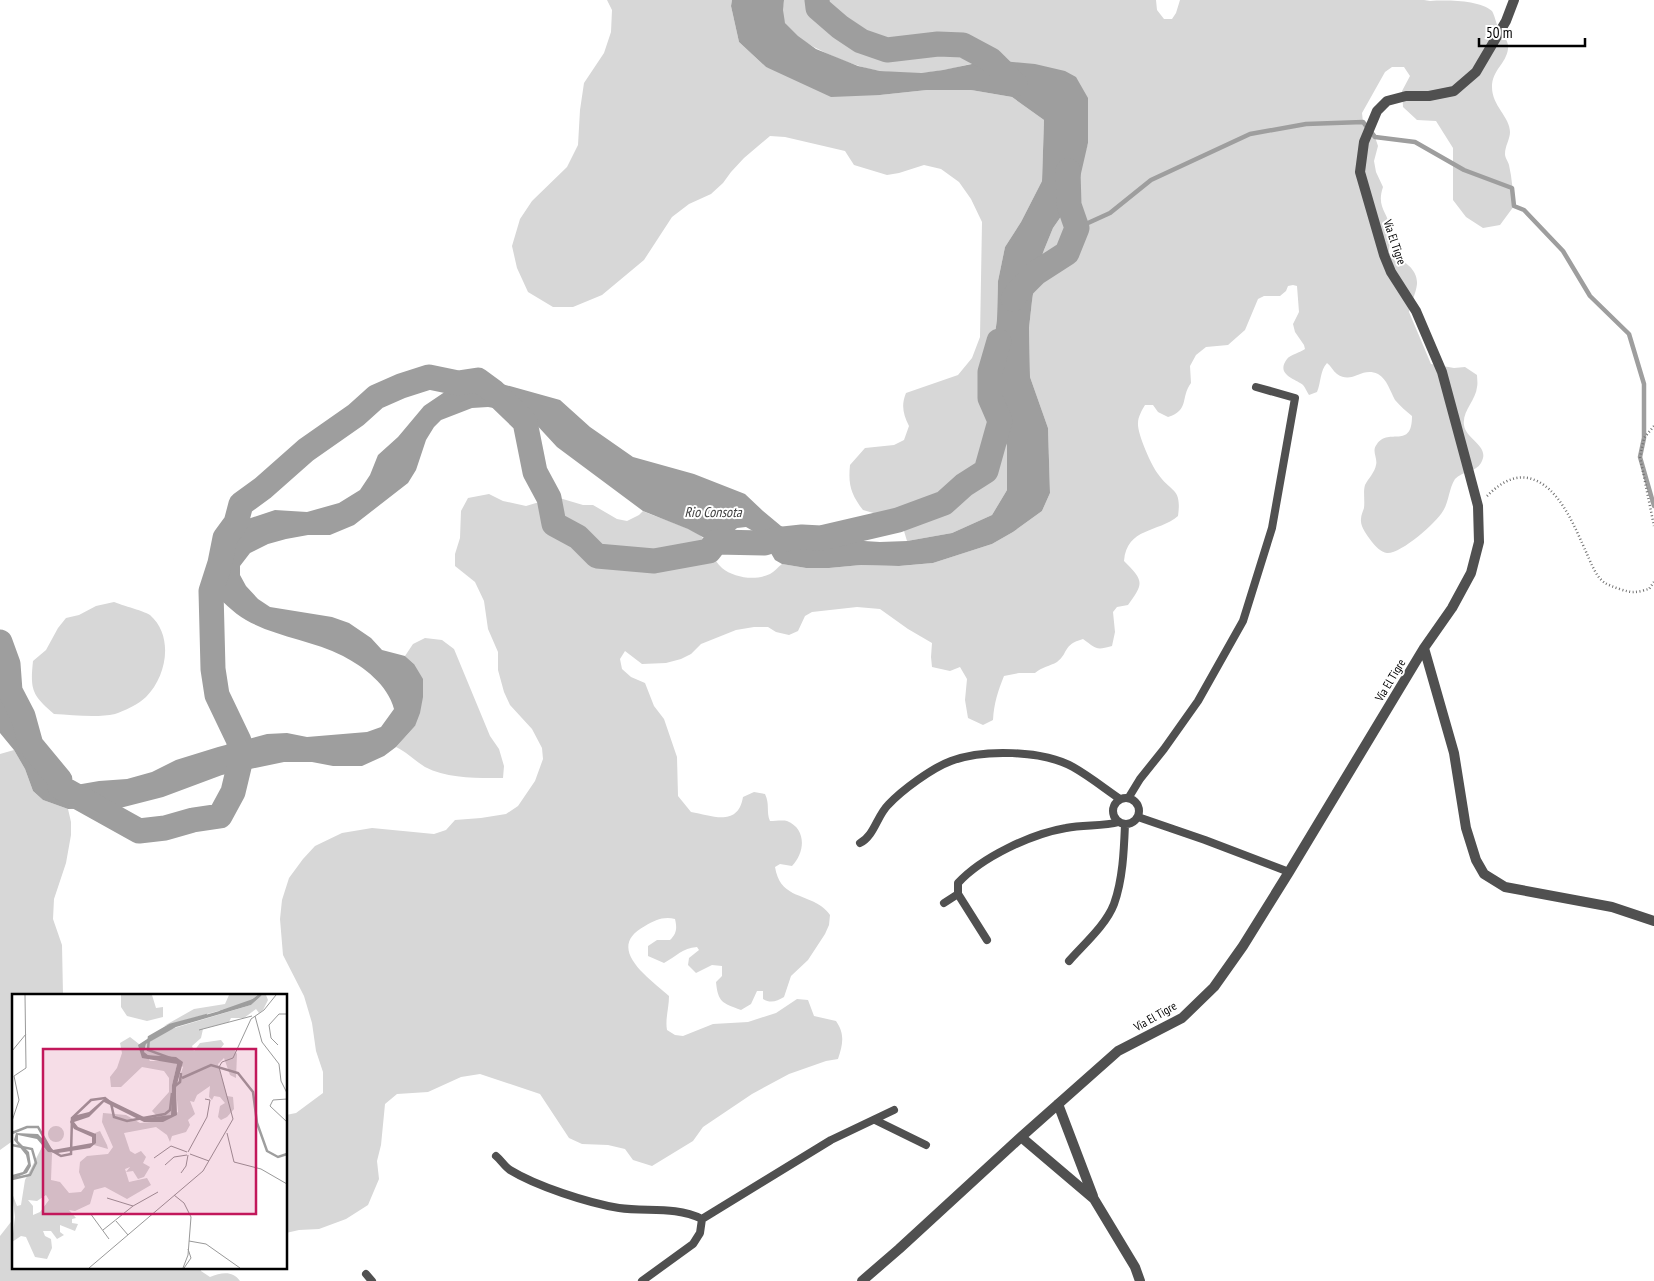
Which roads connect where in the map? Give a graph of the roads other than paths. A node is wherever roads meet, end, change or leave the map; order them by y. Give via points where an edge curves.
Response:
1 (1514, 0) edge
2 (1256, 387) dead end
3 (1424, 648) junction
4 (1129, 797) junction
5 (1120, 799) junction
6 (1138, 817) junction
7 (1122, 823) junction
8 (860, 843) dead end
9 (1289, 872) junction
10 (958, 894) junction
11 (944, 903) dead end
12 (1654, 921) edge
13 (987, 940) dead end
14 (1069, 961) dead end
15 (1058, 1104) junction
16 (894, 1110) dead end
17 (875, 1120) junction
18 (1021, 1137) junction
19 (926, 1146) dead end
20 (496, 1156) dead end
21 (1094, 1199) junction
22 (702, 1219) junction
23 (366, 1274) dead end
24 (372, 1281) edge
25 (642, 1281) edge
26 (862, 1281) edge
27 (1140, 1281) edge

1 - 3 street, Vía El Tigre via 1506,21 1476,72 1454,91 1387,101 1377,111 1364,142 1360,172 1384,255 1416,310 1442,372 1478,506 1479,542 1471,573
2 - 4 lane via 1295,398 1272,528 1243,621 1198,701
3 - 9 street, Vía El Tigre
3 - 12 street via 1454,753 1466,828 1484,874 1504,887 1612,907
4 - 5 lane
4 - 6 lane via 1139,807
5 - 7 lane via 1114,804 1113,811 1115,818
5 - 8 lane via 1072,766 1048,757 990,753 951,761 924,776 888,805 867,840
6 - 7 lane via 1132,822
6 - 9 lane
7 - 10 lane via 1067,827 1020,842 965,876 958,883
7 - 14 lane via 1120,883 1114,905 1104,922
9 - 15 street, Vía El Tigre via 1214,987 1182,1018 1118,1051
10 - 11 lane
10 - 13 lane
15 - 18 street, Vía El Tigre
15 - 21 street
16 - 17 lane
17 - 19 lane
17 - 22 lane via 831,1140
18 - 21 street
18 - 26 street, Vía El Tigre
20 - 22 lane via 508,1169 567,1195 619,1208 677,1210
21 - 27 street
22 - 25 lane via 700,1233 693,1244
23 - 24 lane

